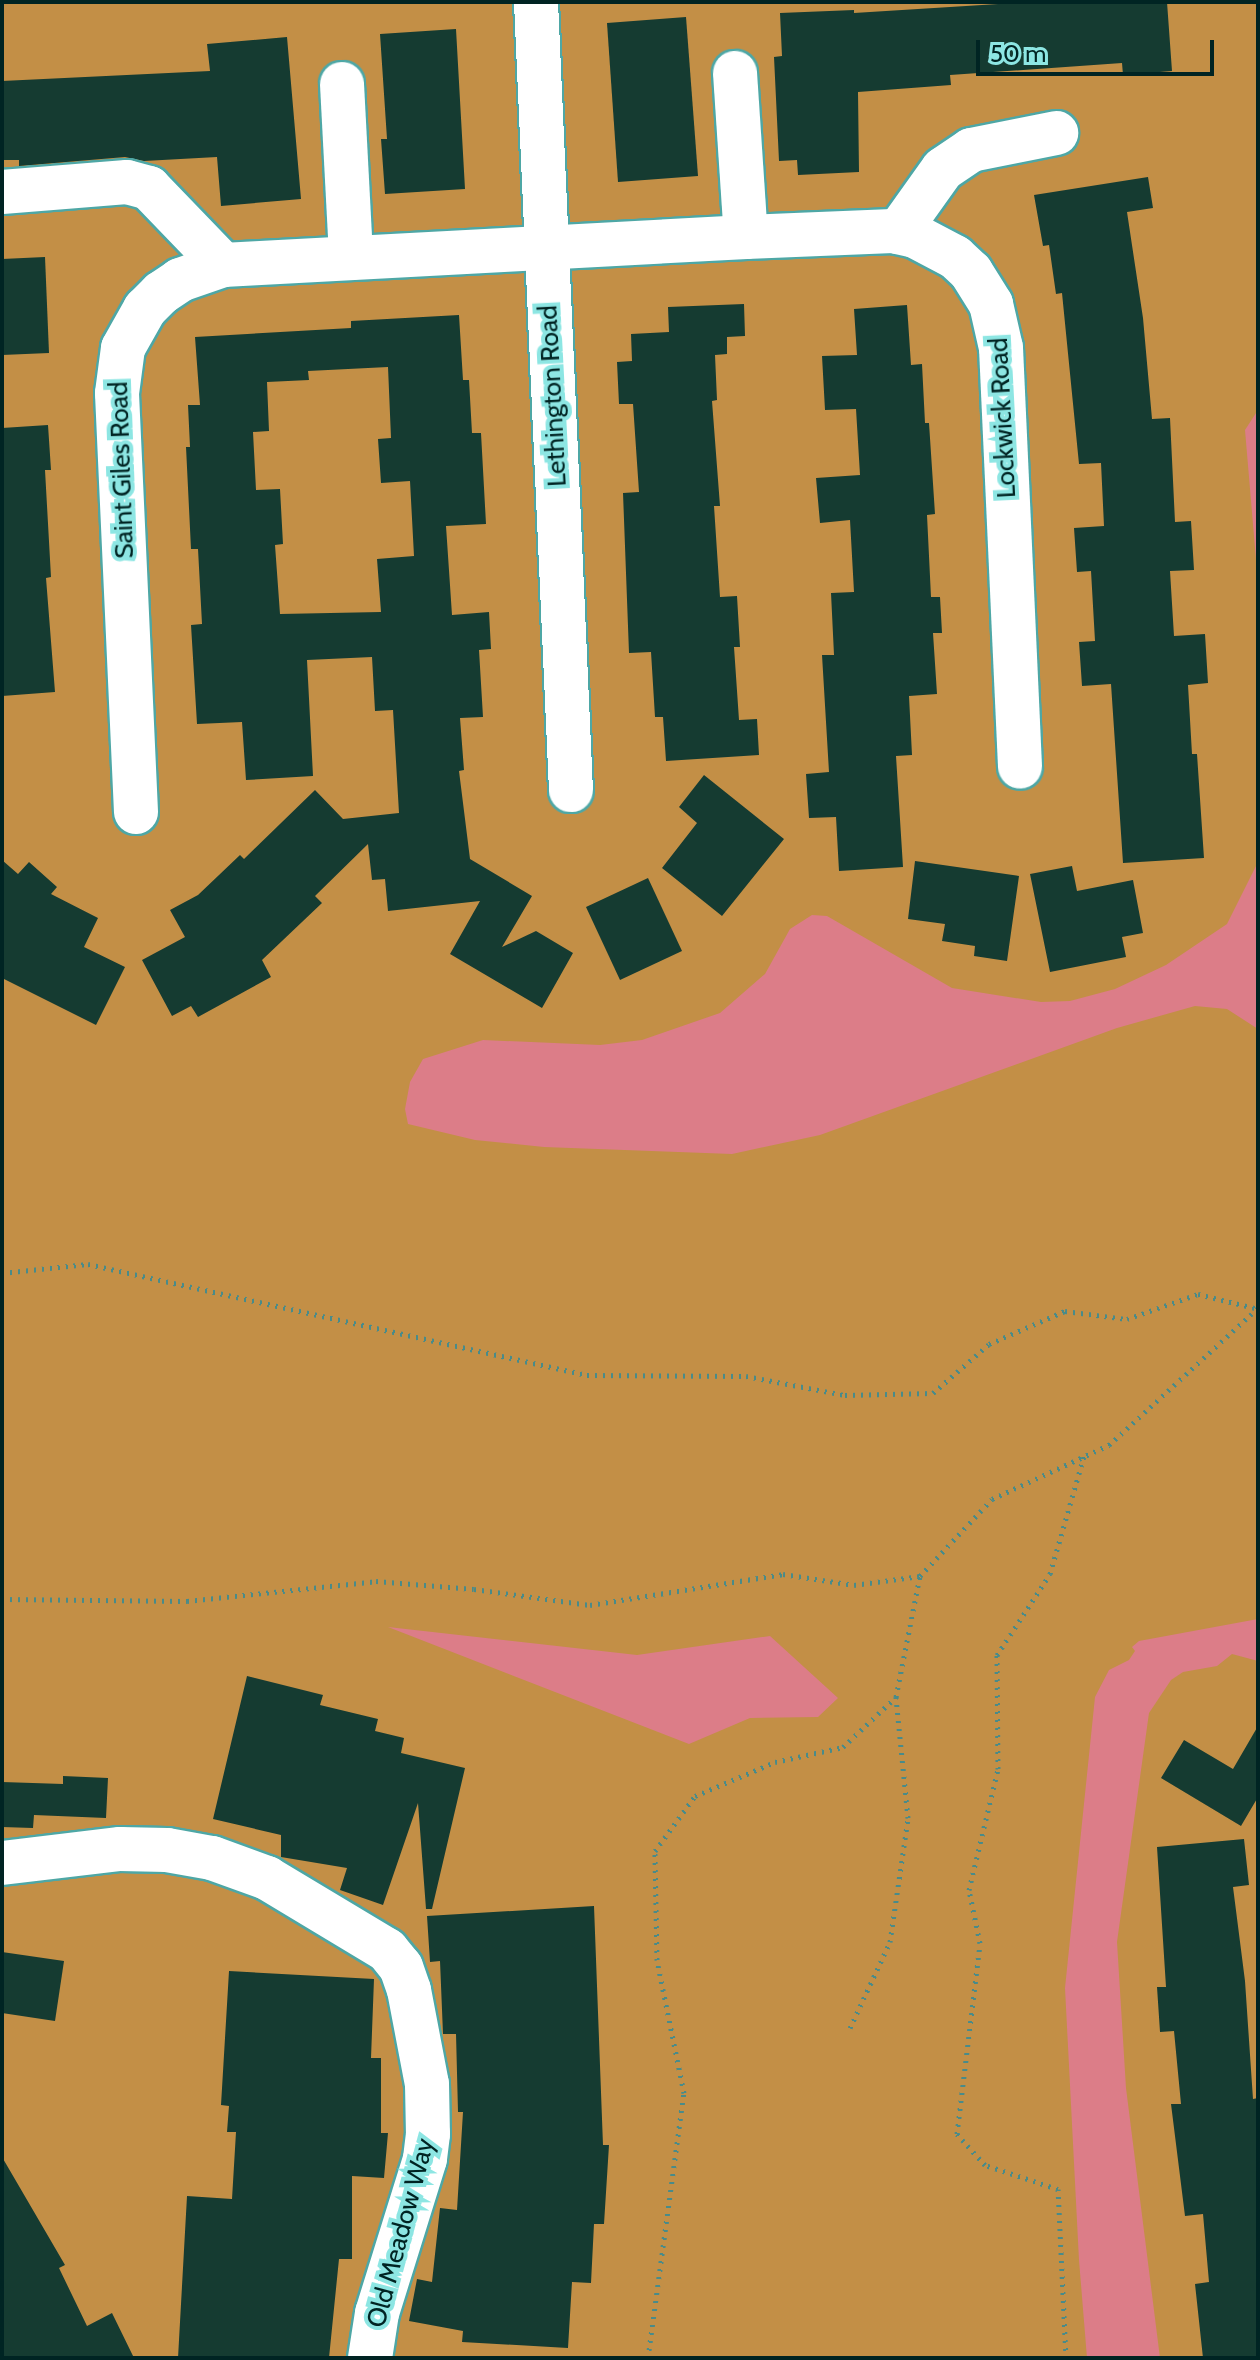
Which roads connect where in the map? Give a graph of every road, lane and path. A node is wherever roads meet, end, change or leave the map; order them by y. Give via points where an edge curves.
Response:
1 (536, 2) edge
2 (735, 73) dead end
3 (342, 84) dead end
4 (1056, 133) dead end
5 (2, 192) edge
6 (898, 232) junction
7 (746, 237) junction
8 (547, 248) junction
9 (351, 258) junction
10 (223, 265) junction
11 (1020, 767) dead end
12 (571, 790) dead end
13 (136, 812) dead end
14 (2, 1273) edge
15 (1257, 1308) edge
16 (1084, 1456) junction
17 (920, 1576) junction
18 (2, 1599) edge
19 (896, 1697) junction
20 (2, 1863) edge
21 (850, 2028) dead end
22 (370, 2358) edge
23 (648, 2358) edge
24 (1066, 2358) edge

1 - 8 street, Lethington Road
2 - 7 street
3 - 9 street
4 - 6 street via 971,150 936,177
5 - 10 street via 127,182 149,188
6 - 7 street, Lockwick Road
6 - 11 street, Lockwick Road via 936,244 955,257 978,283 998,326
7 - 8 street, Lockwick Road
8 - 9 street, Saint Giles Road
8 - 12 street, Lethington Road
9 - 10 street, Saint Giles Road
10 - 13 street, Saint Giles Road via 180,280 161,293 133,327 118,370
14 - 15 path via 88,1264 587,1375 746,1376 845,1395 933,1393 989,1344 1065,1311 1127,1319 1198,1294
15 - 16 path via 1109,1445
16 - 17 path via 992,1499
16 - 24 path via 1050,1574 997,1655 998,1769 969,1890 980,1943 957,2134 985,2165 1058,2189
17 - 18 path via 854,1585 783,1574 590,1605 376,1581 187,1601
17 - 19 path
19 - 21 path via 908,1818 890,1942
19 - 23 path via 843,1747 775,1762 695,1796 655,1851 657,1960 684,2093
20 - 22 street, Old Meadow Way via 120,1849 212,1858 267,1878 387,1950 401,1967 427,2084 428,2134 377,2313

